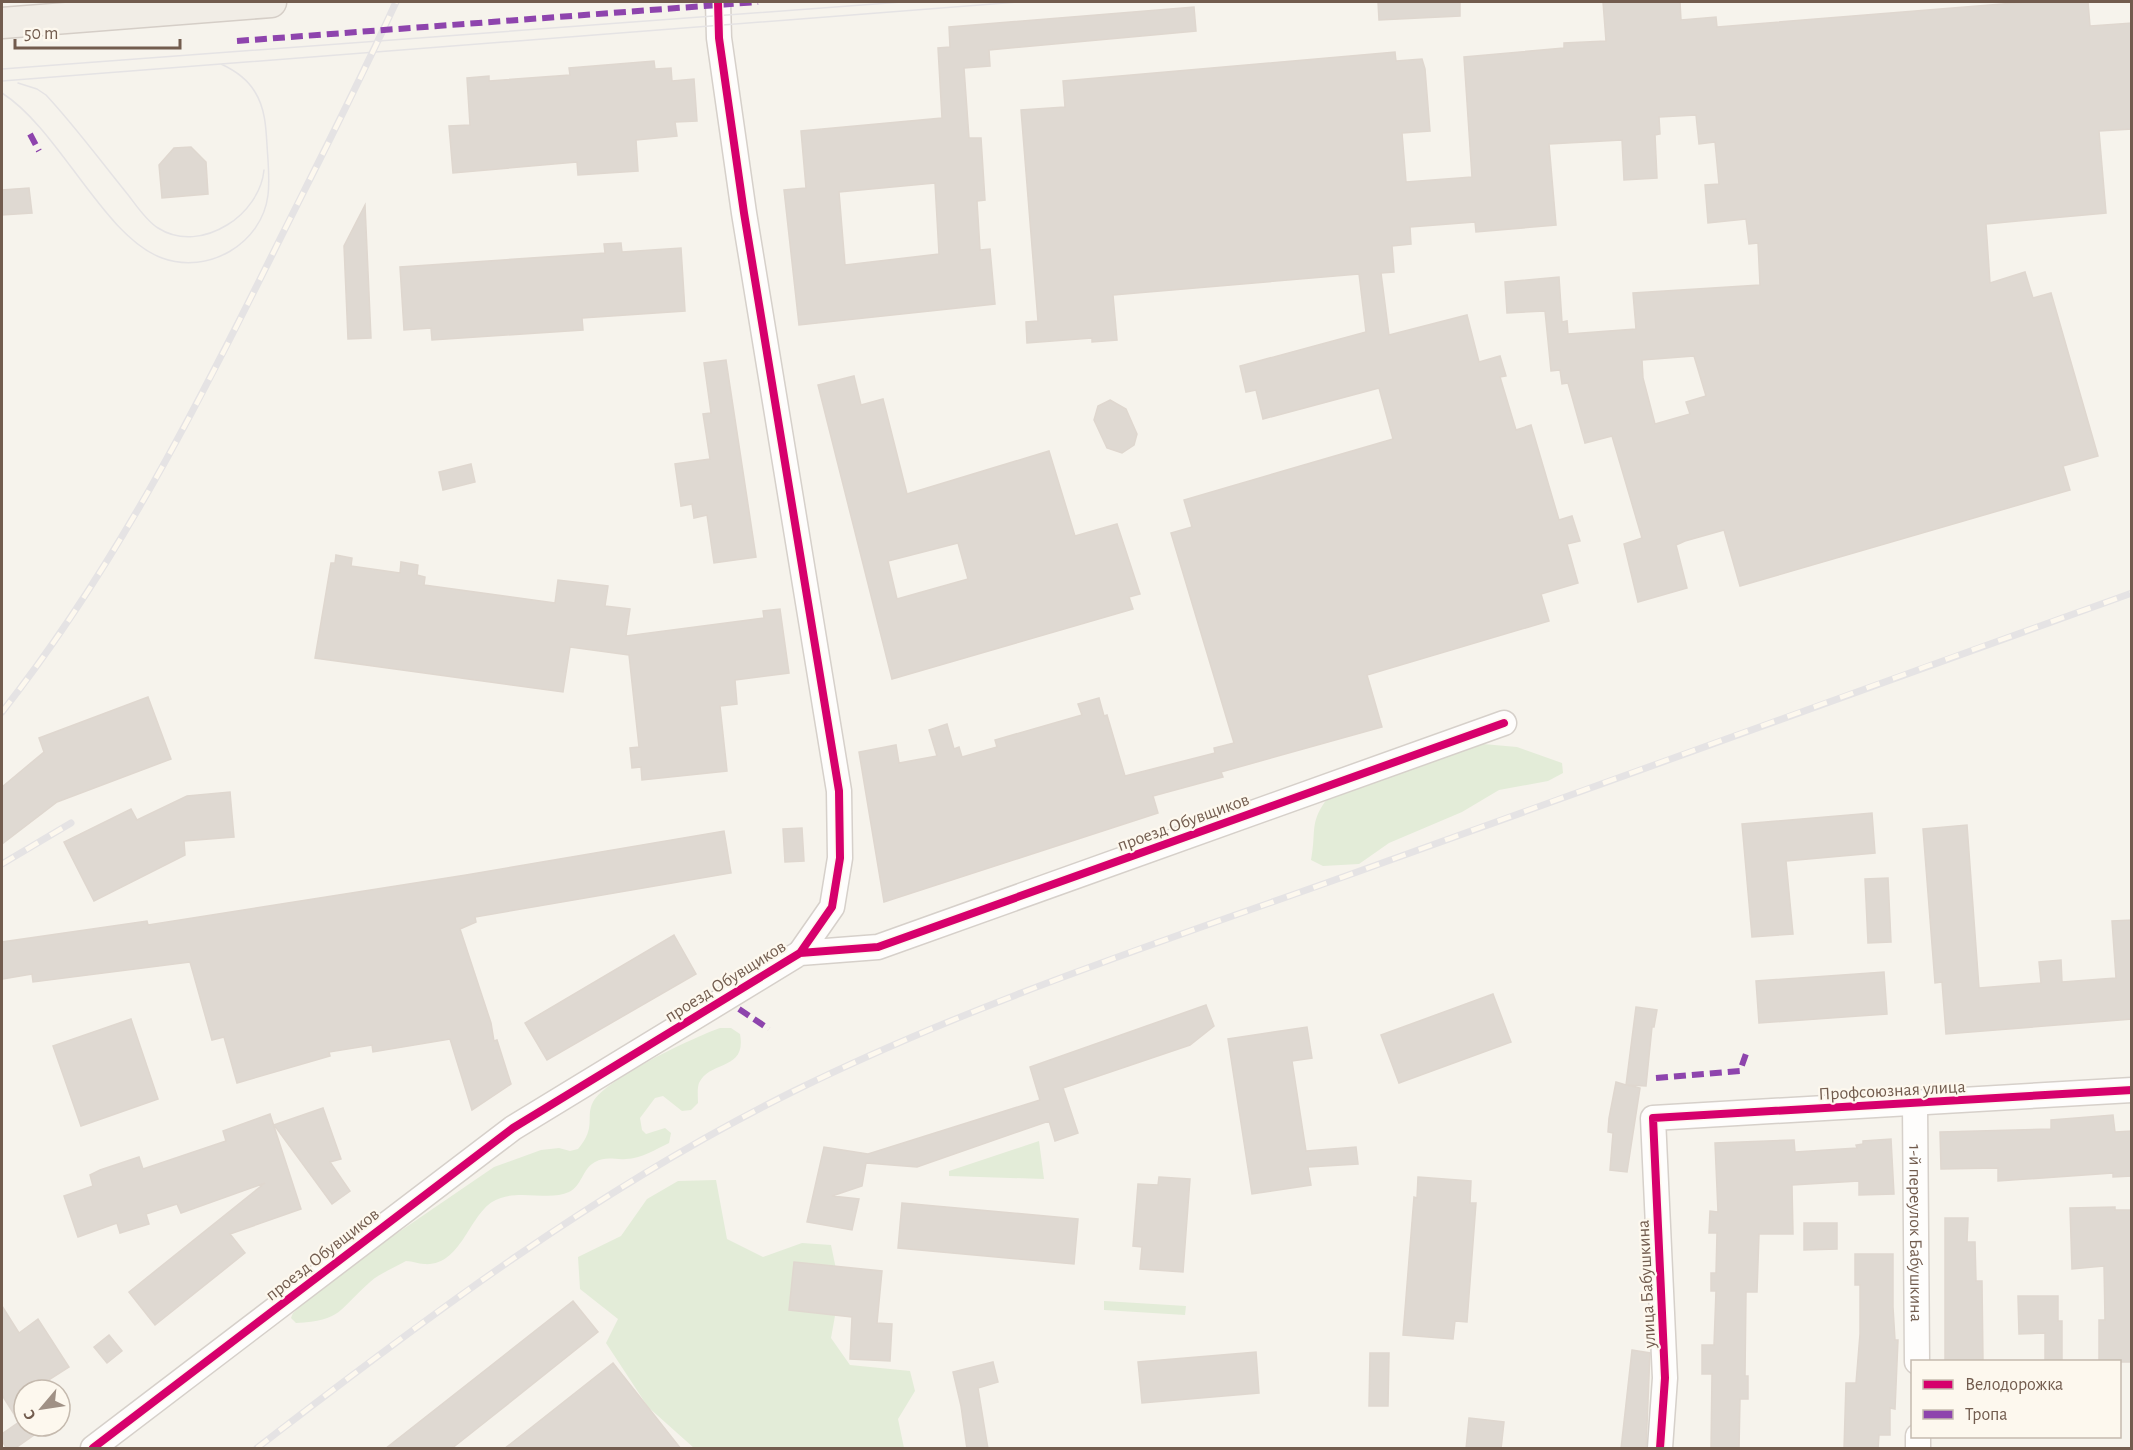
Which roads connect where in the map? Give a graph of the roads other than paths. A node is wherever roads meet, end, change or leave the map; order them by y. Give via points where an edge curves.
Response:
1 (271, 2) edge
2 (718, 2) edge
3 (2, 23) edge
4 (1504, 723) dead end
5 (800, 952) junction
6 (2132, 1090) edge
7 (1915, 1104) junction
8 (1653, 1118) joint
9 (1917, 1360) edge
10 (93, 1449) edge
11 (1660, 1449) edge

1 - 3 main road
2 - 5 street via 721,50 758,299 839,791 840,858 832,908
4 - 5 street, проезд Обувщиков via 878,947
5 - 10 street, проезд Обувщиков via 513,1128
6 - 7 street, Профсоюзная улица
7 - 8 street, Профсоюзная улица
7 - 9 street, 1-й переулок Бабушкина
8 - 11 street, улица Бабушкина via 1665,1378

